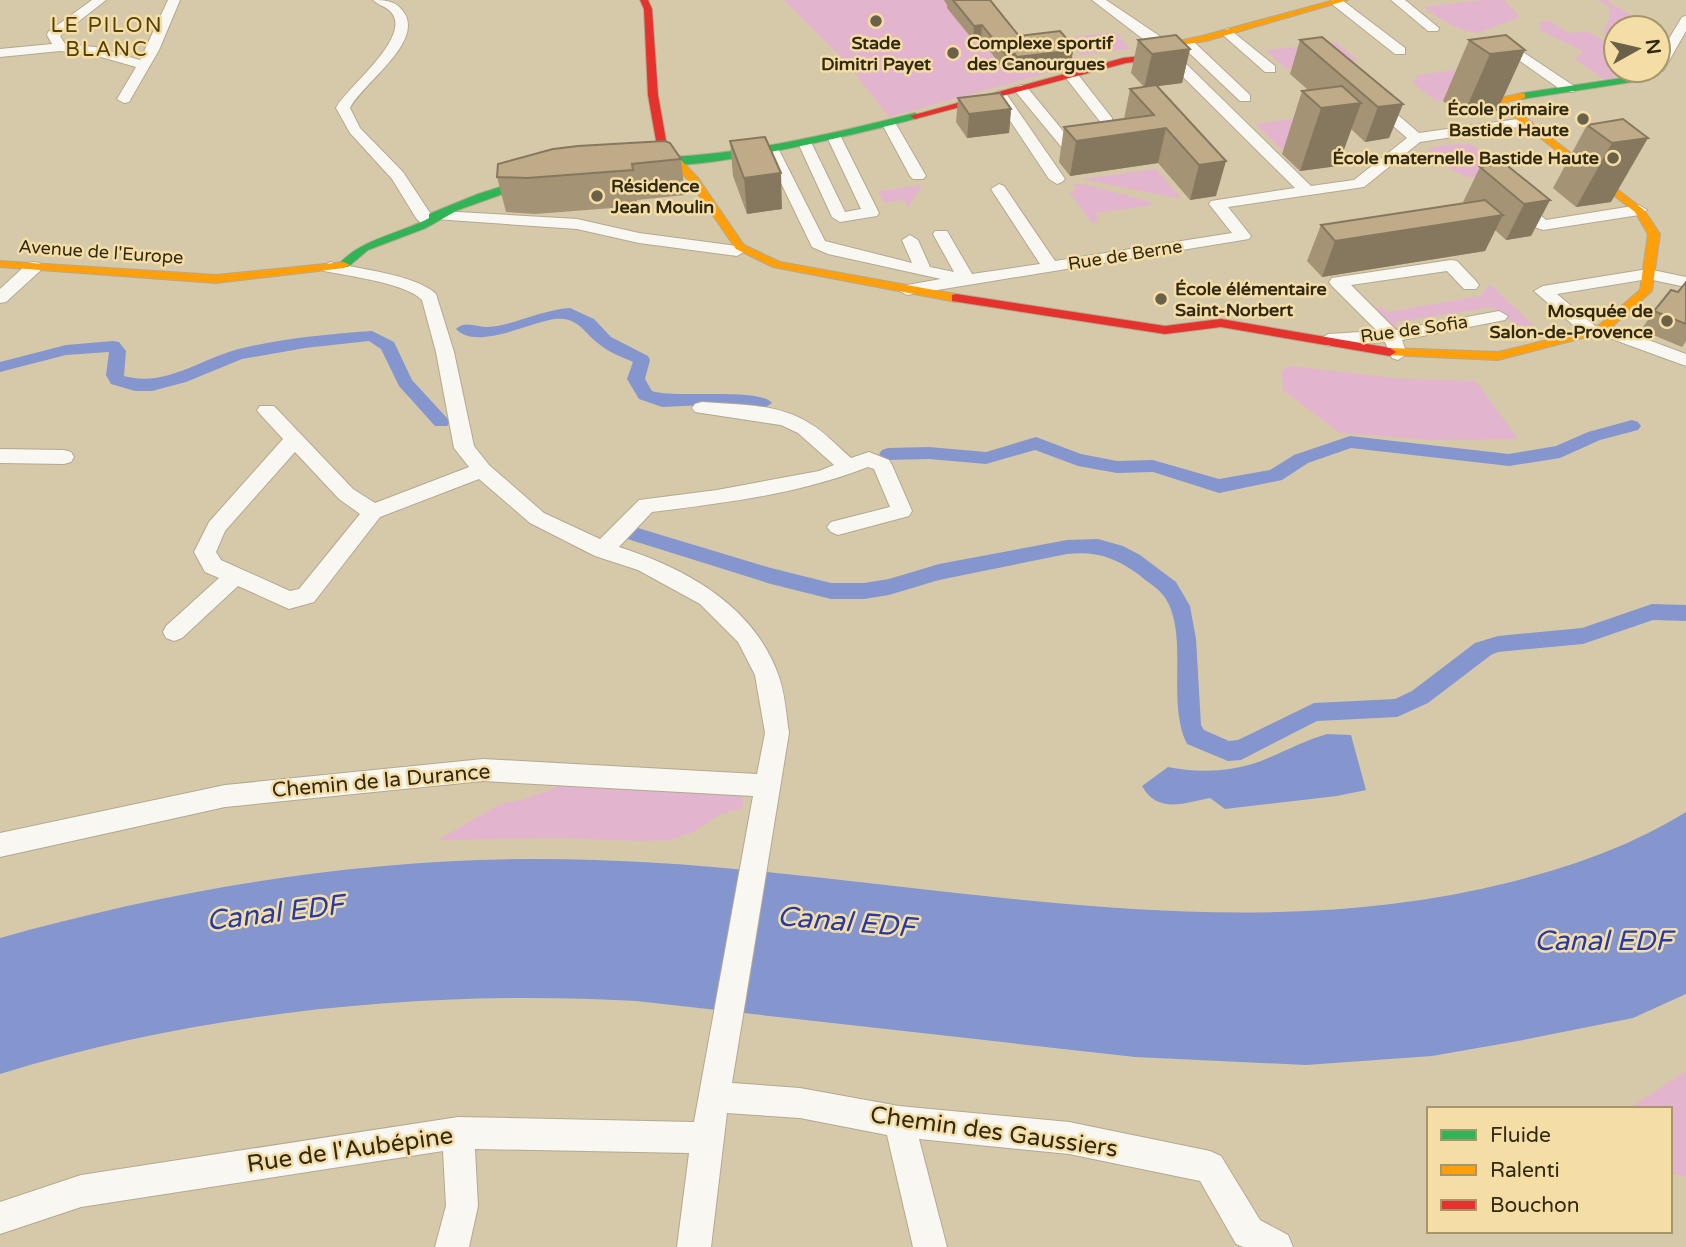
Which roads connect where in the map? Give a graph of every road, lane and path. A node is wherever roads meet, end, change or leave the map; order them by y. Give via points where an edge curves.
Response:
1 (100, 0) edge
2 (174, 0) edge
3 (379, 0) edge
4 (1097, 0) edge
5 (1397, 0) edge
6 (1340, 1) edge
7 (648, 3) edge
8 (1686, 20) edge
9 (1433, 28) dead end
10 (1228, 32) junction
11 (1672, 44) edge
12 (60, 47) junction
13 (1168, 47) junction
14 (1511, 48) edge
15 (1400, 51) dead end
16 (0, 53) edge
17 (144, 65) junction
18 (1270, 69) dead end
19 (1071, 75) junction
20 (1602, 84) edge
21 (1021, 89) junction
22 (1569, 89) junction
23 (1364, 94) edge
24 (1000, 95) junction
25 (1245, 98) dead end
26 (124, 99) dead end
27 (654, 103) junction
28 (1107, 121) edge
29 (1525, 122) junction
30 (889, 124) junction
31 (834, 137) junction
32 (1416, 138) junction
33 (805, 143) junction
34 (663, 147) junction
35 (772, 150) junction
36 (1073, 152) edge
37 (702, 160) junction
38 (676, 161) junction
39 (564, 172) edge
40 (918, 176) dead end
41 (1057, 179) dead end
42 (694, 180) junction
43 (999, 189) dead end
44 (1307, 191) junction
45 (1509, 197) edge
46 (1639, 210) junction
47 (440, 214) junction
48 (941, 234) dead end
49 (910, 240) dead end
50 (737, 251) dead end
51 (336, 256) junction
52 (0, 264) edge
53 (34, 267) junction
54 (1051, 267) junction
55 (923, 269) junction
56 (367, 274) junction
57 (1648, 274) junction
58 (961, 281) junction
59 (1686, 282) edge
60 (1471, 285) dead end
61 (907, 290) junction
62 (0, 298) edge
63 (994, 302) junction
64 (1499, 316) dead end
65 (1597, 331) junction
66 (1392, 336) junction
67 (1328, 340) junction
68 (1398, 354) junction
69 (1686, 360) edge
70 (702, 408) dead end
71 (267, 410) dead end
72 (294, 440) junction
73 (0, 456) edge
74 (64, 457) dead end
75 (849, 467) junction
76 (482, 470) junction
77 (373, 512) junction
78 (838, 527) dead end
79 (603, 550) junction
80 (235, 576) junction
81 (174, 632) dead end
82 (767, 786) junction
83 (759, 829) joint
84 (0, 845) edge
85 (722, 1046) joint
86 (714, 1097) junction
87 (899, 1122) junction
88 (458, 1133) junction
89 (706, 1138) junction
90 (0, 1218) edge
91 (452, 1247) edge
92 (694, 1247) edge
93 (930, 1247) edge
94 (1276, 1247) edge

1 - 12 street via 52,35
2 - 17 street
3 - 47 street via 399,15 403,29 399,42 343,108 348,125 400,180 413,205
4 - 13 street
5 - 9 street
6 - 10 street
6 - 15 street
7 - 27 street
8 - 11 street
10 - 13 street
10 - 18 street
12 - 16 street
12 - 17 street
13 - 19 street
13 - 25 street
13 - 44 street
14 - 22 street
17 - 26 street
19 - 21 street
19 - 28 street
20 - 22 street
21 - 24 street
21 - 36 street
22 - 29 street via 1497,100
23 - 32 street
24 - 30 street
24 - 41 street
27 - 34 street
27 - 34 street via 641,138
29 - 32 street
29 - 46 street
30 - 31 street
30 - 40 street
31 - 33 street
31 - 33 street via 871,213 840,217
32 - 44 street via 1359,184
33 - 35 street
34 - 37 street
34 - 38 street via 663,154 642,161
35 - 37 street
35 - 55 street via 818,244 828,250
37 - 38 street
37 - 42 street
38 - 42 street
39 - 47 street, Avenue de l'Europe via 511,186
42 - 61 street via 740,247 777,265
43 - 54 street
44 - 54 street, Rue de Berne via 1217,204 1243,236
45 - 46 street via 1543,225
46 - 57 street via 1654,234
47 - 50 street via 577,224
47 - 51 street, Avenue de l'Europe
48 - 58 street
49 - 55 street
51 - 53 street, Avenue de l'Europe via 233,278
51 - 56 street
51 - 56 street
52 - 53 street, Avenue de l'Europe
53 - 62 street
54 - 58 street, Rue de Berne
55 - 58 street
56 - 76 street via 423,291 430,298 464,448
57 - 59 street
57 - 65 street via 1646,290
57 - 65 street via 1543,291
58 - 61 street, Rue de Berne
58 - 63 street via 967,292
60 - 66 street via 1451,265 1338,282
61 - 63 street
63 - 67 street via 1165,330 1221,323
64 - 66 street, Rue de Sofia
65 - 68 street via 1498,356
65 - 69 street
66 - 67 street, Rue de Sofia
66 - 68 street
67 - 68 street
70 - 75 street via 788,421
71 - 72 street
72 - 77 street via 346,494
72 - 80 street via 216,527 205,552 213,566
73 - 74 street
75 - 78 street via 869,459 882,465 902,511
75 - 79 street via 822,477 717,497 646,505
76 - 77 street
76 - 79 street via 537,519
77 - 80 street via 306,596 289,600
79 - 82 street via 646,564 708,598 746,636 767,675 777,733
80 - 81 street
82 - 83 street
82 - 84 street, Chemin de la Durance via 483,770 225,796
83 - 85 street
85 - 86 street
86 - 87 street, Chemin des Gaussiers via 800,1103
86 - 89 street
87 - 93 street
87 - 94 street, Chemin des Gaussiers via 1069,1138 1210,1167 1248,1232
88 - 89 street, Rue de l'Aubépine
88 - 90 street, Rue de l'Aubépine via 81,1191
88 - 91 street via 462,1206
89 - 92 street

